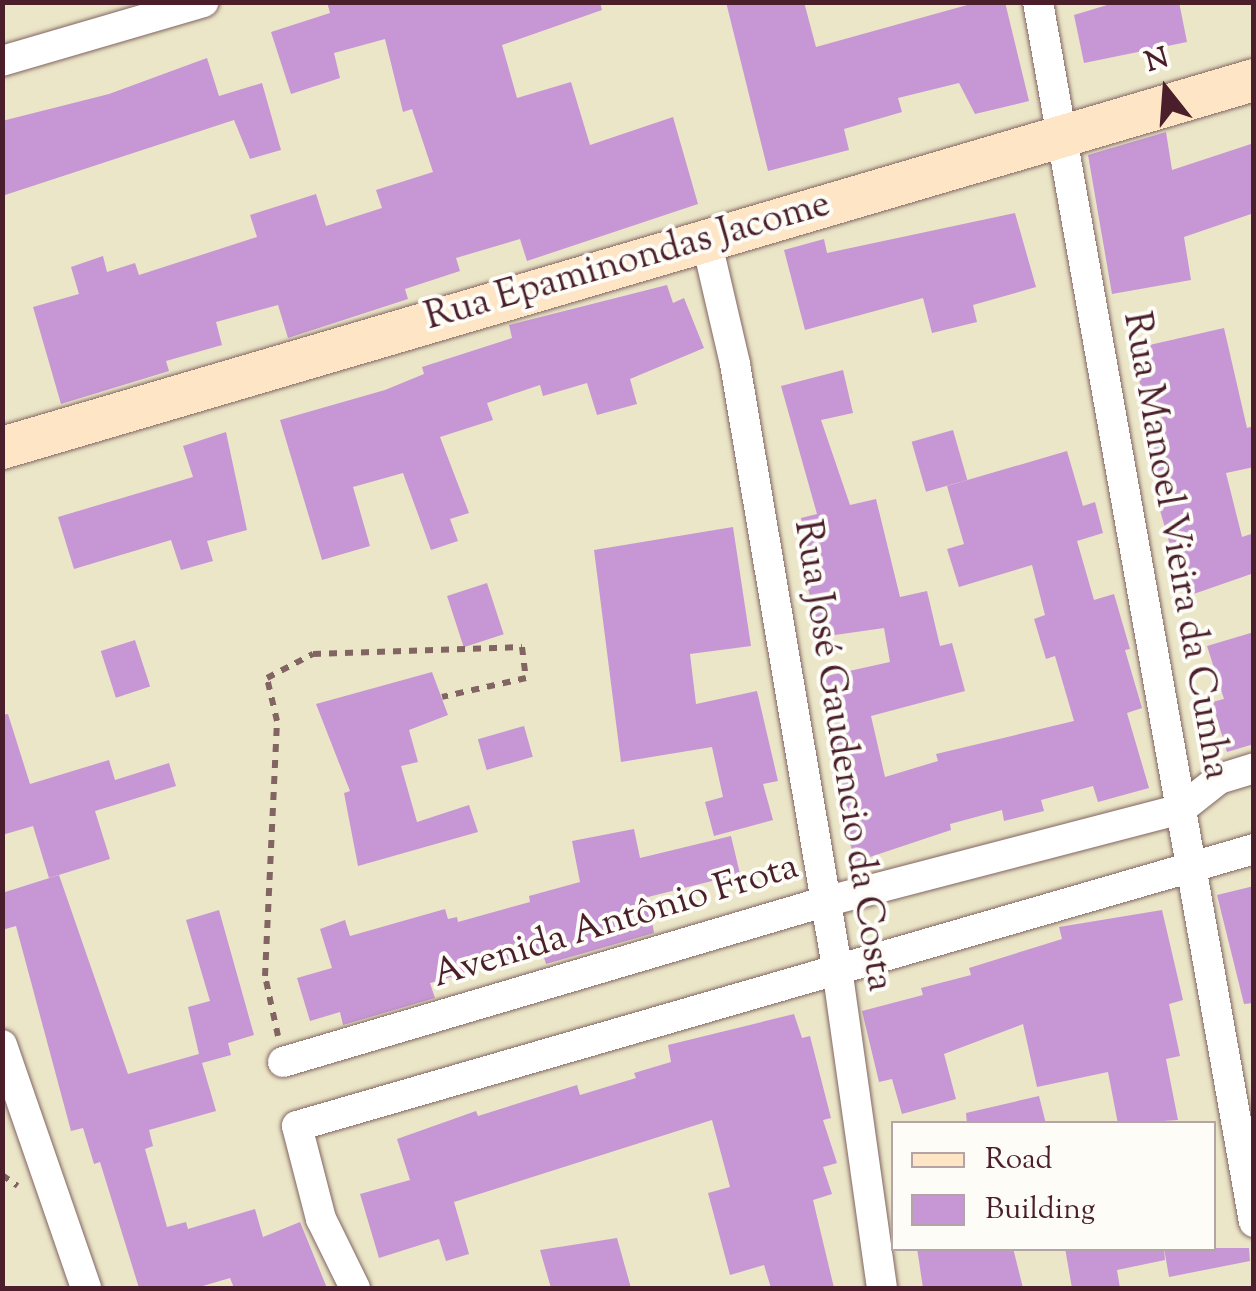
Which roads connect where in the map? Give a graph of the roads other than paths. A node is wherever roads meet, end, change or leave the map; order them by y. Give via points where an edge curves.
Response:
1 (204, 2) edge
2 (1038, 2) edge
3 (2, 61) edge
4 (1254, 80) edge
5 (1062, 139) junction
6 (706, 239) junction
7 (2, 448) edge
8 (1254, 768) edge
9 (1181, 809) junction
10 (1254, 849) edge
11 (1188, 868) junction
12 (824, 902) junction
13 (837, 968) junction
14 (2, 1045) edge
15 (283, 1062) road end
16 (1254, 1222) edge
17 (86, 1288) edge
18 (355, 1288) edge
19 (882, 1288) edge

1 - 3 street
2 - 5 street, Rua Manoel Vieira da Cunha
4 - 5 main road, Rua Epaminondas Jacome
5 - 6 main road, Rua Epaminondas Jacome
5 - 9 street, Rua Manoel Vieira da Cunha
6 - 7 main road, Rua Epaminondas Jacome
6 - 12 street, Rua José Gaudencio da Costa via 735,364
8 - 9 street, Avenida Antônio Frota via 1219,779
9 - 11 street, Rua Manoel Vieira da Cunha
9 - 12 street, Avenida Antônio Frota
10 - 11 street
11 - 13 street
11 - 16 street, Rua Manoel Vieira da Cunha
12 - 13 street, Rua José Gaudencio da Costa
12 - 15 street, Avenida Antônio Frota
13 - 18 street via 298,1126 321,1219
13 - 19 street, Rua José Gaudencio da Costa
14 - 17 street

